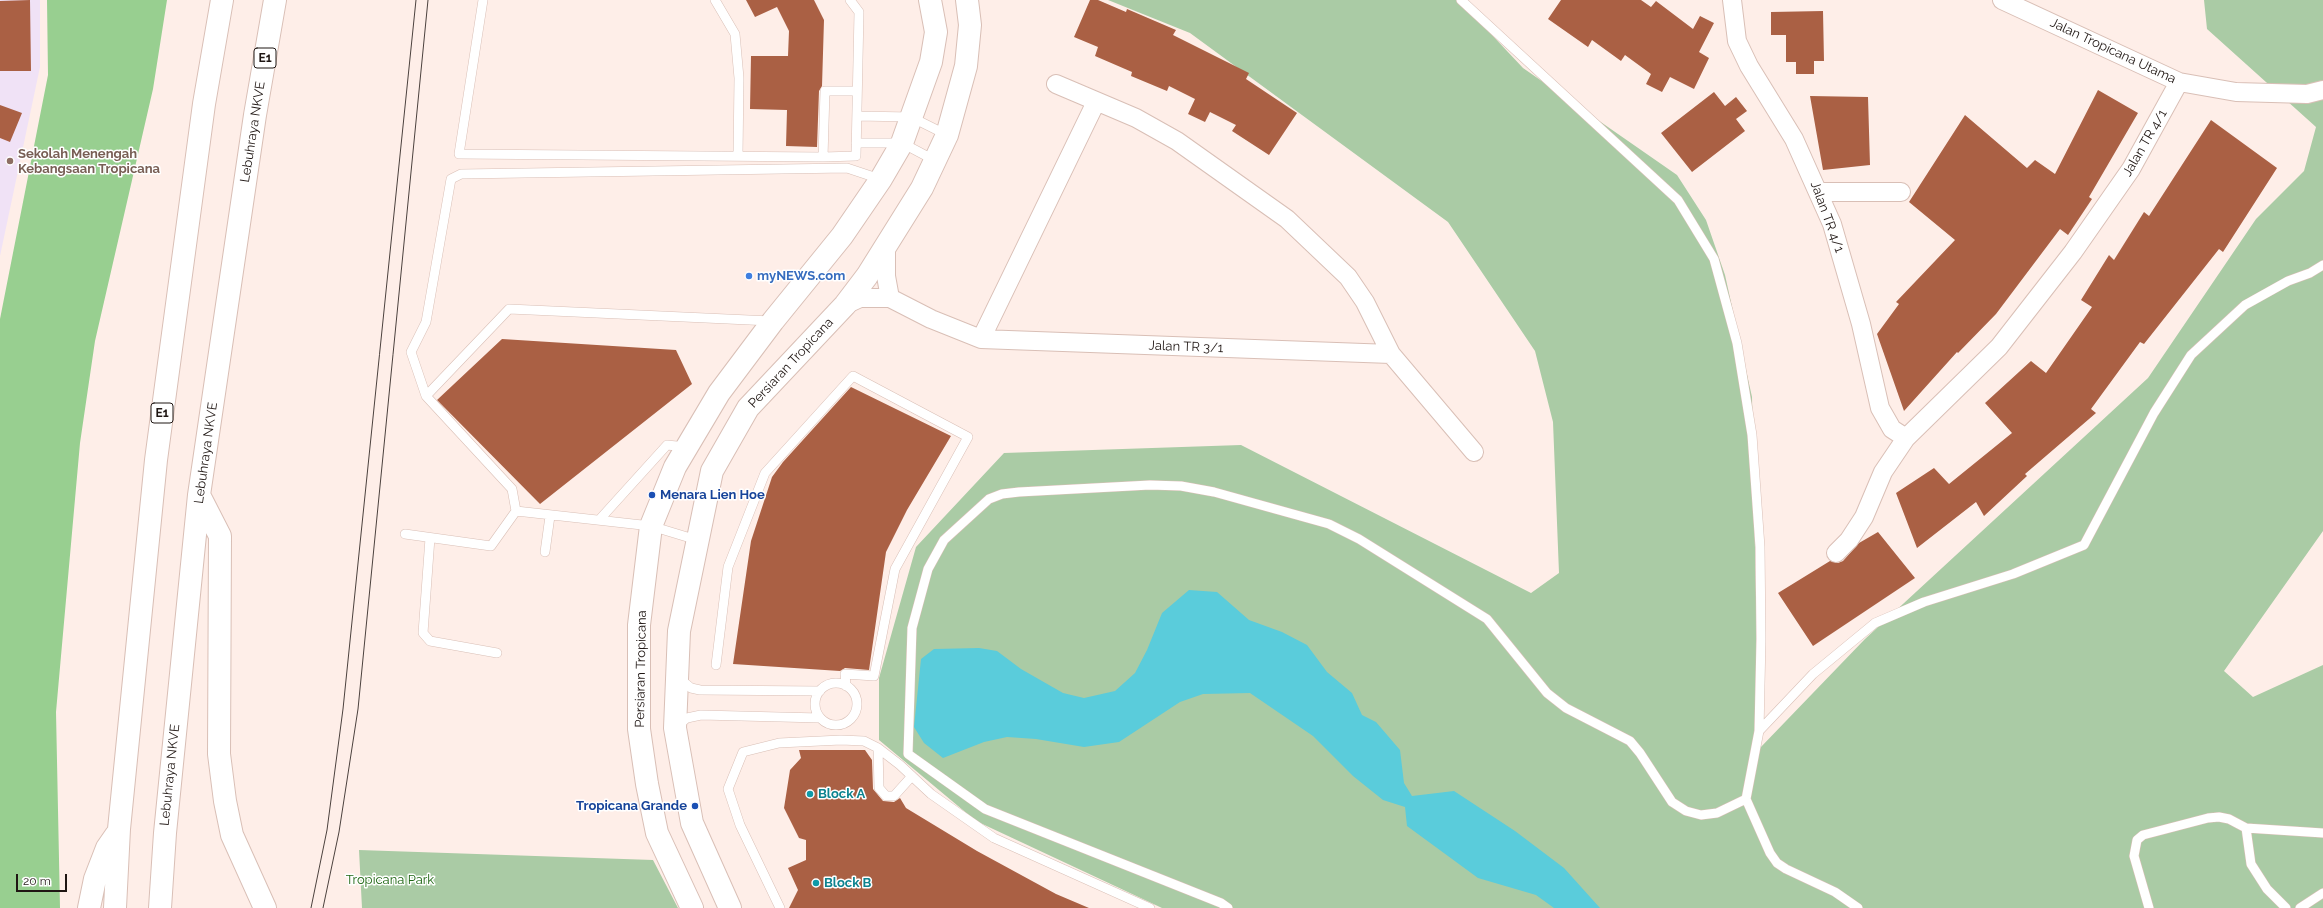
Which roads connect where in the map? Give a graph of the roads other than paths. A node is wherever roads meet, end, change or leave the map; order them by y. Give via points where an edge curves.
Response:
1 (222, 0) edge
2 (275, 0) edge
3 (483, 0) edge
4 (715, 0) edge
5 (850, 0) edge
6 (930, 0) edge
7 (967, 0) edge
8 (1461, 0) edge
9 (1732, 0) edge
10 (2002, 0) edge
11 (2180, 82) junction
12 (1056, 84) dead end
13 (2323, 90) edge
14 (857, 91) junction
15 (1096, 102) junction
16 (857, 116) junction
17 (911, 117) junction
18 (947, 135) junction
19 (856, 143) junction
20 (902, 143) junction
21 (738, 156) junction
22 (823, 157) junction
23 (936, 161) junction
24 (881, 179) junction
25 (1820, 192) junction
26 (1901, 192) dead end
27 (886, 243) junction
28 (2323, 265) edge
29 (890, 298) junction
30 (844, 305) junction
31 (773, 321) junction
32 (981, 339) junction
33 (1391, 354) junction
34 (426, 396) junction
35 (1906, 438) junction
36 (686, 447) junction
37 (1474, 452) dead end
38 (199, 495) junction
39 (516, 511) junction
40 (550, 516) junction
41 (600, 519) junction
42 (651, 526) junction
43 (405, 534) dead end
44 (430, 538) junction
45 (697, 540) junction
46 (545, 552) dead end
47 (1836, 553) dead end
48 (497, 653) dead end
49 (716, 665) dead end
50 (677, 676) junction
51 (846, 686) junction
52 (820, 691) junction
53 (820, 718) junction
54 (840, 725) junction
55 (674, 728) junction
56 (1759, 731) junction
57 (841, 740) junction
58 (878, 748) junction
59 (912, 776) junction
60 (1746, 799) junction
61 (2246, 828) junction
62 (119, 829) junction
63 (2323, 833) edge
64 (2323, 893) edge
65 (90, 908) edge
66 (115, 908) edge
67 (160, 908) edge
68 (265, 908) edge
69 (692, 908) edge
70 (730, 908) edge
71 (780, 908) edge
72 (1150, 908) edge
73 (1228, 908) edge
74 (1858, 908) edge
75 (2148, 908) edge
76 (2286, 908) edge
77 (2300, 908) edge

1 - 62 main road, E1 via 204,104 156,460
2 - 38 main road, Lebuhraya NKVE / E1 via 254,123
3 - 21 lane via 459,154
4 - 21 lane via 735,34 739,78
5 - 14 lane via 859,12
6 - 17 main road, Persiaran Tropicana via 936,32 931,62
7 - 18 main road, Persiaran Tropicana via 970,25 966,66
8 - 56 lane via 1678,200 1714,259 1737,343 1752,435 1760,547
9 - 25 street, Jalan TR 4/1 via 1737,41 1749,66 1794,139
10 - 11 street, Jalan Tropicana Utama
11 - 13 street, Jalan Tropicana Utama via 2236,92 2307,94
11 - 35 street, Jalan TR 4/1 via 2131,169 2073,252 1998,347
12 - 15 street
14 - 16 lane
14 - 22 lane via 825,91
15 - 32 street
15 - 33 street via 1136,118 1177,141 1287,220 1348,277 1365,302
16 - 17 lane
16 - 19 lane
17 - 18 lane
17 - 20 main road, Persiaran Tropicana
18 - 23 main road, Persiaran Tropicana
19 - 20 lane
19 - 22 lane via 856,156
20 - 23 lane
20 - 24 main road, Persiaran Tropicana
21 - 22 lane
23 - 27 main road, Persiaran Tropicana via 922,188
24 - 31 main road, Persiaran Tropicana via 842,236
24 - 34 lane via 847,168 461,174 451,180 447,190 426,322 411,352
25 - 26 street
25 - 35 street, Jalan TR 4/1 via 1861,324 1880,408 1892,429
27 - 29 street via 886,276
27 - 30 main road, Persiaran Tropicana via 867,276
28 - 56 lane via 2288,281 2245,306 2191,355 2154,414 2084,545 2013,574 1924,602 1875,623 1813,674
29 - 30 street via 860,298
29 - 32 street, Jalan TR 3/1 via 931,319
30 - 45 main road, Persiaran Tropicana via 748,408 712,471
31 - 34 lane via 509,309
31 - 36 main road, Persiaran Tropicana via 719,394
32 - 33 street, Jalan TR 3/1
33 - 37 street
34 - 39 lane via 512,489
35 - 47 street, Jalan TR 4/1 via 1883,472 1864,517 1849,540
36 - 41 lane via 667,445
36 - 42 main road, Persiaran Tropicana
38 - 67 main road, Lebuhraya NKVE / E1 via 164,833
38 - 68 main road via 220,536 219,754 225,801 232,835
39 - 40 lane
39 - 44 lane via 491,546
40 - 41 lane
40 - 46 lane
41 - 42 lane
42 - 45 lane
42 - 69 main road, Persiaran Tropicana via 639,625 639,729 657,833
43 - 44 lane
44 - 48 lane via 423,633 430,641
45 - 50 main road, Persiaran Tropicana via 679,631
49 - 51 lane via 728,567 765,473 852,376 968,437 895,569 874,676 845,674
50 - 52 lane via 690,688 700,690
50 - 55 main road, Persiaran Tropicana
51 - 52 lane via 832,684
51 - 54 lane via 856,697 856,711 852,718
52 - 53 lane via 815,704
53 - 54 lane
53 - 55 lane via 701,715 687,718
54 - 57 lane
55 - 70 main road, Persiaran Tropicana via 692,823
56 - 60 lane
57 - 58 lane via 864,741
57 - 71 lane via 779,743 742,752 728,789 740,825
58 - 59 lane
58 - 59 lane via 879,788 886,796 894,796
59 - 72 lane via 931,794 994,838
60 - 73 lane via 1717,813 1701,815 1686,811 1672,802 1630,741 1566,708 1547,693 1487,619 1359,539 1329,524 1214,492 1181,486 1150,485 1019,492 989,499 944,540 928,569 912,628 908,754 986,809
60 - 74 lane via 1777,862 1835,892
61 - 63 lane
61 - 75 lane via 2229,819 2208,818 2143,835 2137,840 2134,856
61 - 76 lane via 2251,864 2267,889
62 - 65 main road via 107,848 95,880
62 - 66 main road, E1
64 - 77 lane

